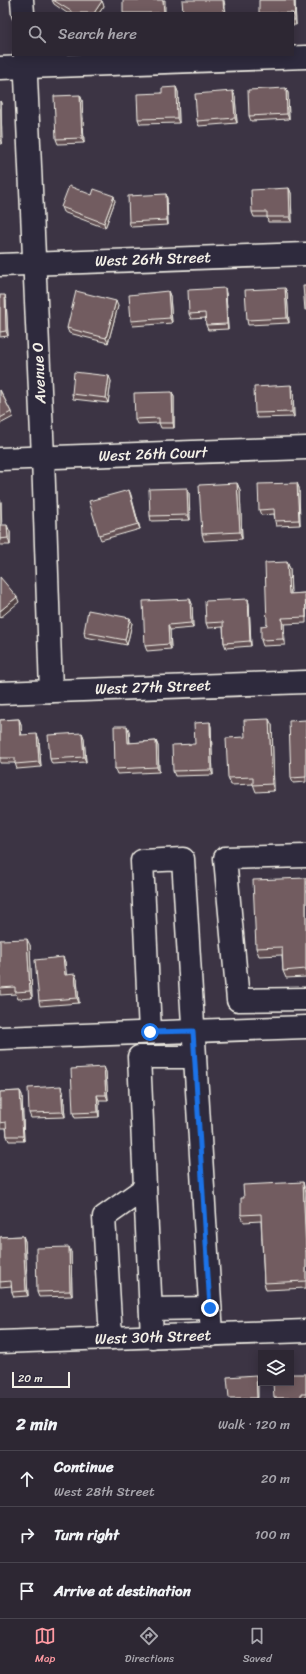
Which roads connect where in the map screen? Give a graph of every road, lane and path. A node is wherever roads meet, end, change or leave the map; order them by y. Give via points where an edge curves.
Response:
1 (22, 0) edge
2 (23, 12) edge
3 (306, 57) edge
4 (25, 61) edge
5 (0, 68) edge
6 (306, 254) edge
7 (34, 264) junction
8 (0, 265) edge
9 (306, 448) edge
10 (306, 456) edge
11 (0, 459) edge
12 (44, 462) junction
13 (0, 468) edge
14 (306, 682) edge
15 (51, 691) junction
16 (0, 692) edge
17 (306, 856) edge
18 (306, 999) edge
19 (306, 1027) edge
20 (193, 1031) junction
21 (144, 1033) junction
22 (0, 1038) edge
23 (139, 1057) junction
24 (195, 1057) junction
25 (145, 1188) junction
26 (210, 1308) junction
27 (151, 1309) junction
28 (306, 1331) edge
29 (212, 1335) junction
30 (152, 1337) junction
31 (111, 1338) junction
32 (0, 1342) edge

1 - 2 street
3 - 4 street
4 - 5 street
4 - 7 street, Avenue O
6 - 7 street, West 26th Street
7 - 8 street, West 26th Street
7 - 12 street, Avenue O
9 - 12 street, West 26th Court
10 - 12 street, West 26th Court
11 - 12 street, West 26th Court
12 - 13 street, West 26th Court
12 - 15 street, Avenue O
14 - 15 street, West 27th Street
15 - 16 street, West 27th Street
17 - 18 street via 224,858 238,1000
19 - 20 street
20 - 21 street
20 - 21 street via 184,859 142,861
20 - 24 street
21 - 22 street
21 - 23 street
23 - 24 street
23 - 25 street
24 - 26 street
25 - 27 street
25 - 31 street via 104,1217
26 - 27 street
26 - 29 street
27 - 30 street
28 - 29 street, West 30th Street
29 - 30 street, West 30th Street
30 - 31 street, West 30th Street
31 - 32 street, West 30th Street

